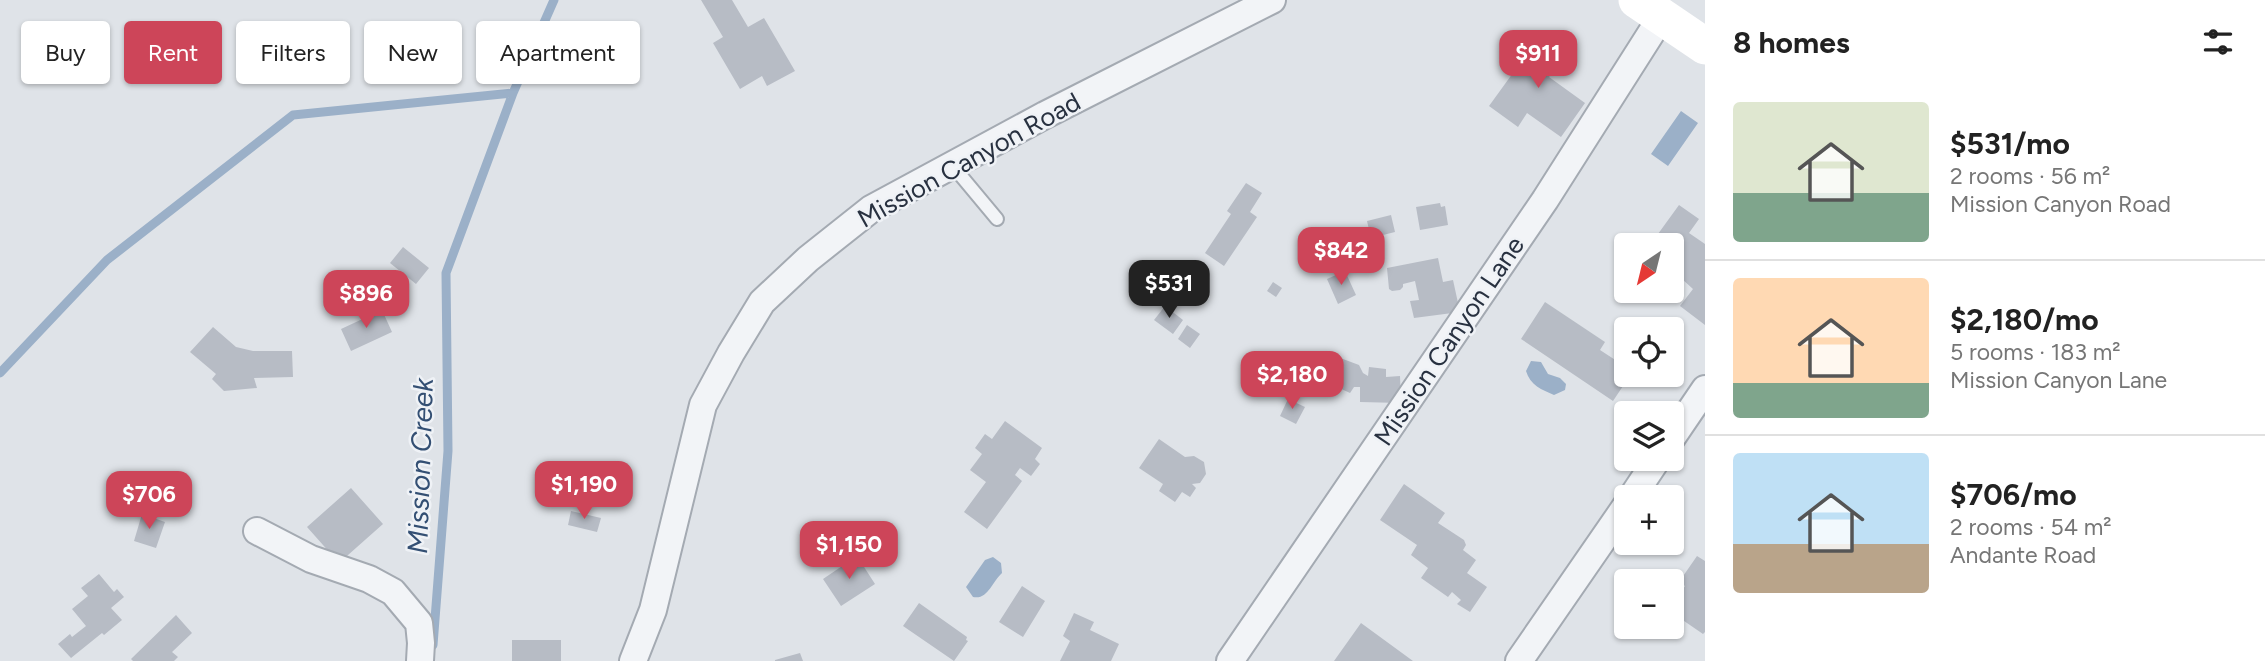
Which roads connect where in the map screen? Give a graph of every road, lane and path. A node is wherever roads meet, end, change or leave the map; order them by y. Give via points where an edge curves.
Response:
1 (1272, 0) edge
2 (1649, 8) edge
3 (1705, 46) edge
4 (952, 166) junction
5 (997, 219) dead end
6 (1705, 389) edge
7 (1684, 420) edge
8 (1614, 524) edge
9 (257, 531) dead end
10 (420, 661) edge
11 (633, 661) edge
12 (1230, 661) edge
13 (1520, 661) edge

1 - 4 street, Mission Canyon Road
2 - 3 main road
2 - 12 street, Mission Canyon Lane via 1545,200
4 - 5 lane
4 - 11 street, Mission Canyon Road via 871,209 762,302 704,405 653,610
6 - 7 street
8 - 13 street
9 - 10 street via 393,592 419,623

